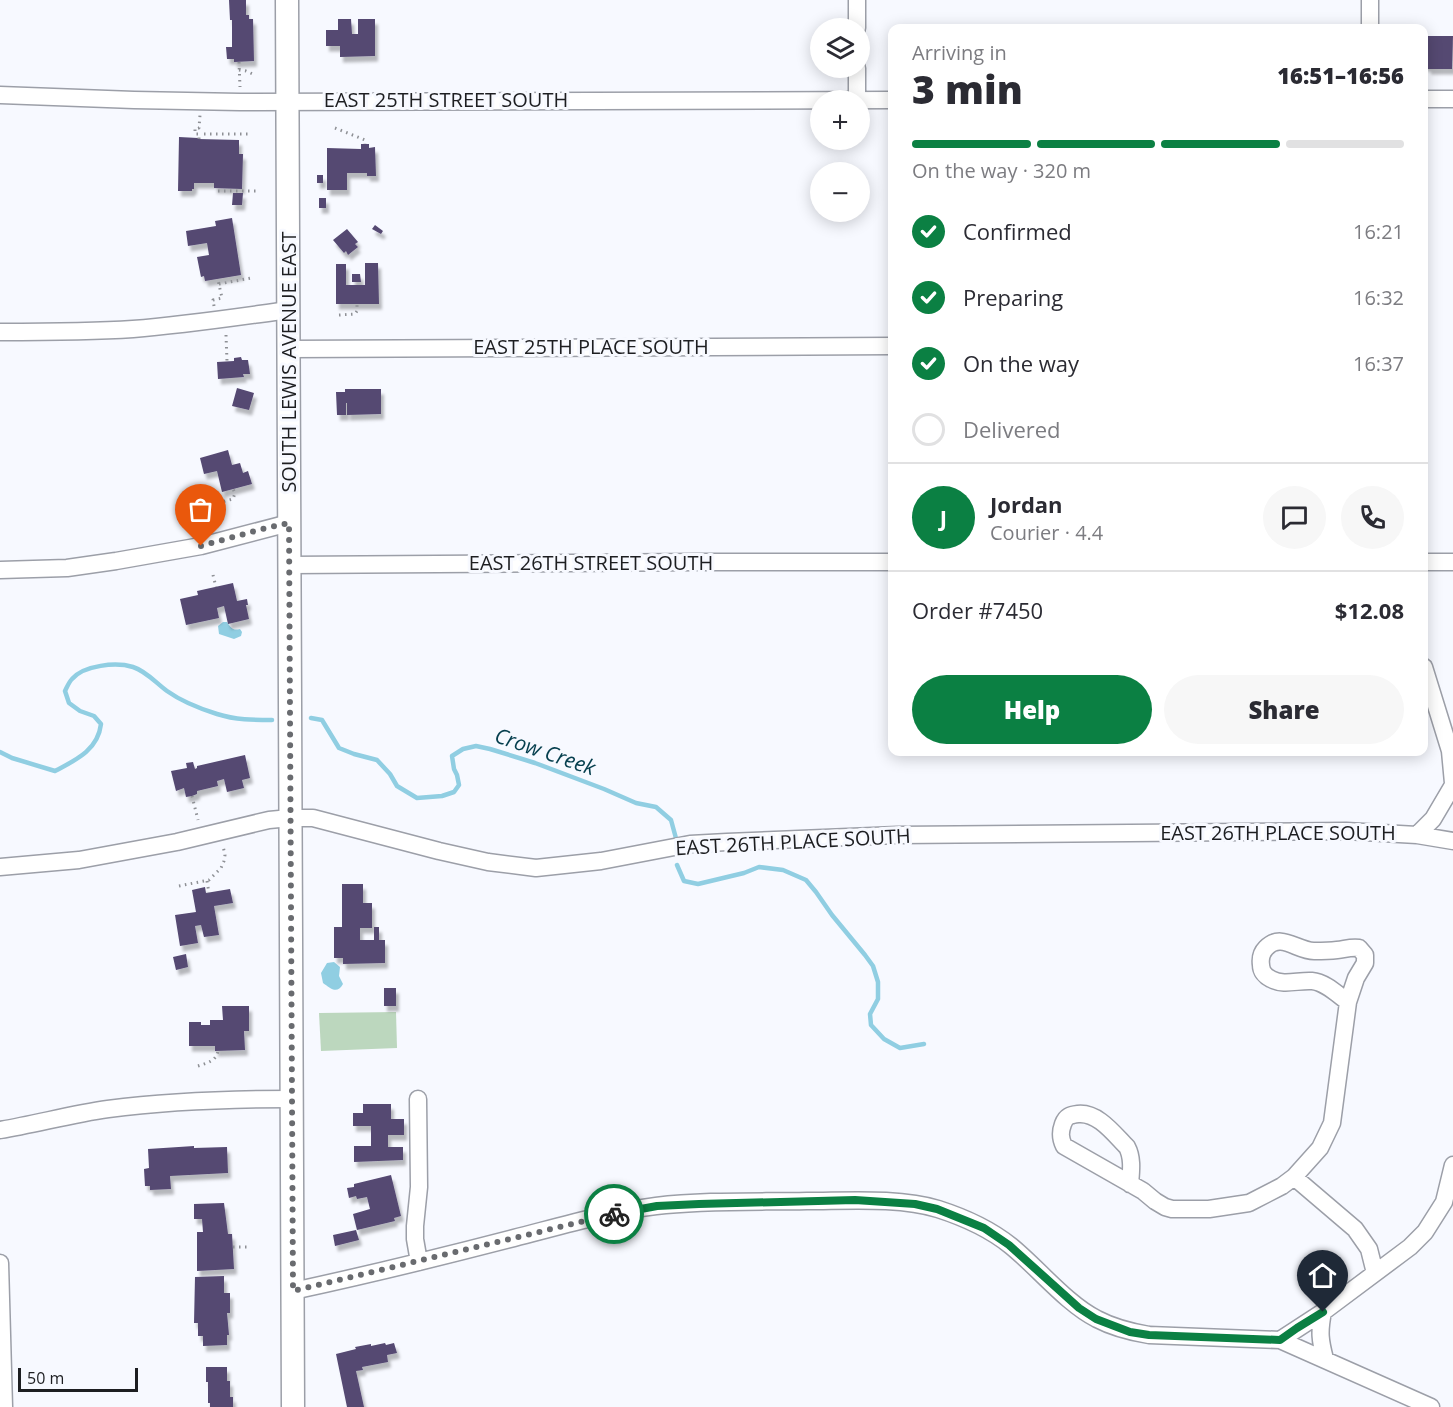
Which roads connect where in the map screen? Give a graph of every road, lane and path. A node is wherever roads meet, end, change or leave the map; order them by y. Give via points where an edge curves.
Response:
1 (287, 0) edge
2 (857, 0) edge
3 (1370, 0) edge
4 (857, 18) edge
5 (1370, 24) edge
6 (239, 62) dead end
7 (239, 70) junction
8 (255, 75) dead end
9 (0, 95) edge
10 (1428, 99) edge
11 (1453, 99) edge
12 (810, 100) edge
13 (870, 100) edge
14 (888, 100) edge
15 (287, 101) junction
16 (240, 102) junction
17 (335, 128) dead end
18 (248, 135) dead end
19 (199, 139) dead end
20 (365, 144) dead end
21 (218, 191) dead end
22 (256, 191) dead end
23 (251, 278) dead end
24 (357, 304) dead end
25 (289, 310) junction
26 (339, 315) dead end
27 (221, 319) junction
28 (0, 332) edge
29 (888, 346) edge
30 (289, 349) junction
31 (227, 361) dead end
32 (234, 489) dead end
33 (218, 503) dead end
34 (289, 523) junction
35 (888, 562) edge
36 (1428, 562) edge
37 (1453, 562) edge
38 (290, 565) junction
39 (0, 570) edge
40 (213, 575) dead end
41 (216, 587) dead end
42 (1428, 680) edge
43 (1453, 784) edge
44 (192, 796) dead end
45 (290, 818) junction
46 (1417, 835) junction
47 (202, 836) junction
48 (1453, 841) edge
49 (224, 849) dead end
50 (0, 867) edge
51 (207, 881) junction
52 (179, 886) dead end
53 (209, 892) dead end
54 (1348, 1002) junction
55 (218, 1050) dead end
56 (198, 1066) dead end
57 (292, 1099) junction
58 (418, 1100) dead end
59 (0, 1130) edge
60 (1453, 1165) edge
61 (1294, 1177) junction
62 (1130, 1184) junction
63 (233, 1247) dead end
64 (248, 1247) dead end
65 (419, 1262) junction
66 (0, 1263) edge
67 (1375, 1273) junction
68 (293, 1291) junction
69 (1323, 1312) junction
70 (1280, 1340) junction
71 (1325, 1359) junction
72 (4, 1407) edge
73 (293, 1407) edge
74 (1431, 1407) edge

1 - 15 main road, SOUTH LEWIS AVENUE EAST
2 - 4 street
3 - 5 street
6 - 7 path
7 - 8 path
7 - 16 path
9 - 16 street, EAST 25TH STREET SOUTH
10 - 11 street
12 - 15 street, EAST 25TH STREET SOUTH
13 - 14 street, EAST 25TH STREET SOUTH
15 - 16 street, EAST 25TH STREET SOUTH
15 - 25 main road, SOUTH LEWIS AVENUE EAST
17 - 20 path via 365,140
18 - 19 path via 201,134
21 - 22 path
23 - 27 path via 219,282 222,298 213,300
24 - 26 path via 355,314
25 - 27 street
25 - 30 main road, SOUTH LEWIS AVENUE EAST
27 - 28 street via 133,329
27 - 31 path
29 - 30 street, EAST 25TH PLACE SOUTH
30 - 34 main road, SOUTH LEWIS AVENUE EAST
32 - 33 path via 233,499
34 - 38 main road, SOUTH LEWIS AVENUE EAST
34 - 39 street via 201,546 116,561 67,568
35 - 38 street, EAST 26TH STREET SOUTH
36 - 37 street
38 - 45 main road, SOUTH LEWIS AVENUE EAST
40 - 41 path
42 - 43 street via 1449,751
43 - 46 street via 1433,819
44 - 47 path
45 - 46 street, EAST 26TH PLACE SOUTH via 313,818 488,862 536,868 697,844 897,835 1346,831
45 - 47 street, EAST 26TH PLACE SOUTH
45 - 57 main road, SOUTH LEWIS AVENUE EAST
46 - 48 street, EAST 26TH PLACE SOUTH
47 - 50 street, EAST 26TH PLACE SOUTH via 79,860
49 - 51 path via 221,868
51 - 52 path
51 - 53 path
54 - 54 street via 1314,981 1282,983 1264,975 1261,957 1265,949 1281,941 1310,951 1359,948 1365,963
54 - 61 street via 1332,1123 1320,1148
55 - 56 path via 215,1058
57 - 59 street via 142,1105
57 - 68 main road, SOUTH LEWIS AVENUE EAST
58 - 65 street via 419,1187 414,1226
60 - 67 street via 1444,1202 1425,1232
61 - 62 street via 1249,1203 1209,1209 1165,1207
61 - 67 street via 1355,1229 1369,1249
62 - 62 street via 1064,1146 1061,1130 1069,1116 1092,1116 1127,1147 1131,1159
63 - 64 path
65 - 68 street
65 - 70 street via 657,1206 855,1200 915,1204 984,1228 1009,1245 1079,1308 1121,1329 1149,1335
66 - 72 street
67 - 69 street
68 - 73 main road, SOUTH LEWIS AVENUE EAST
69 - 70 street
69 - 71 street via 1320,1327
70 - 71 street
71 - 74 street

